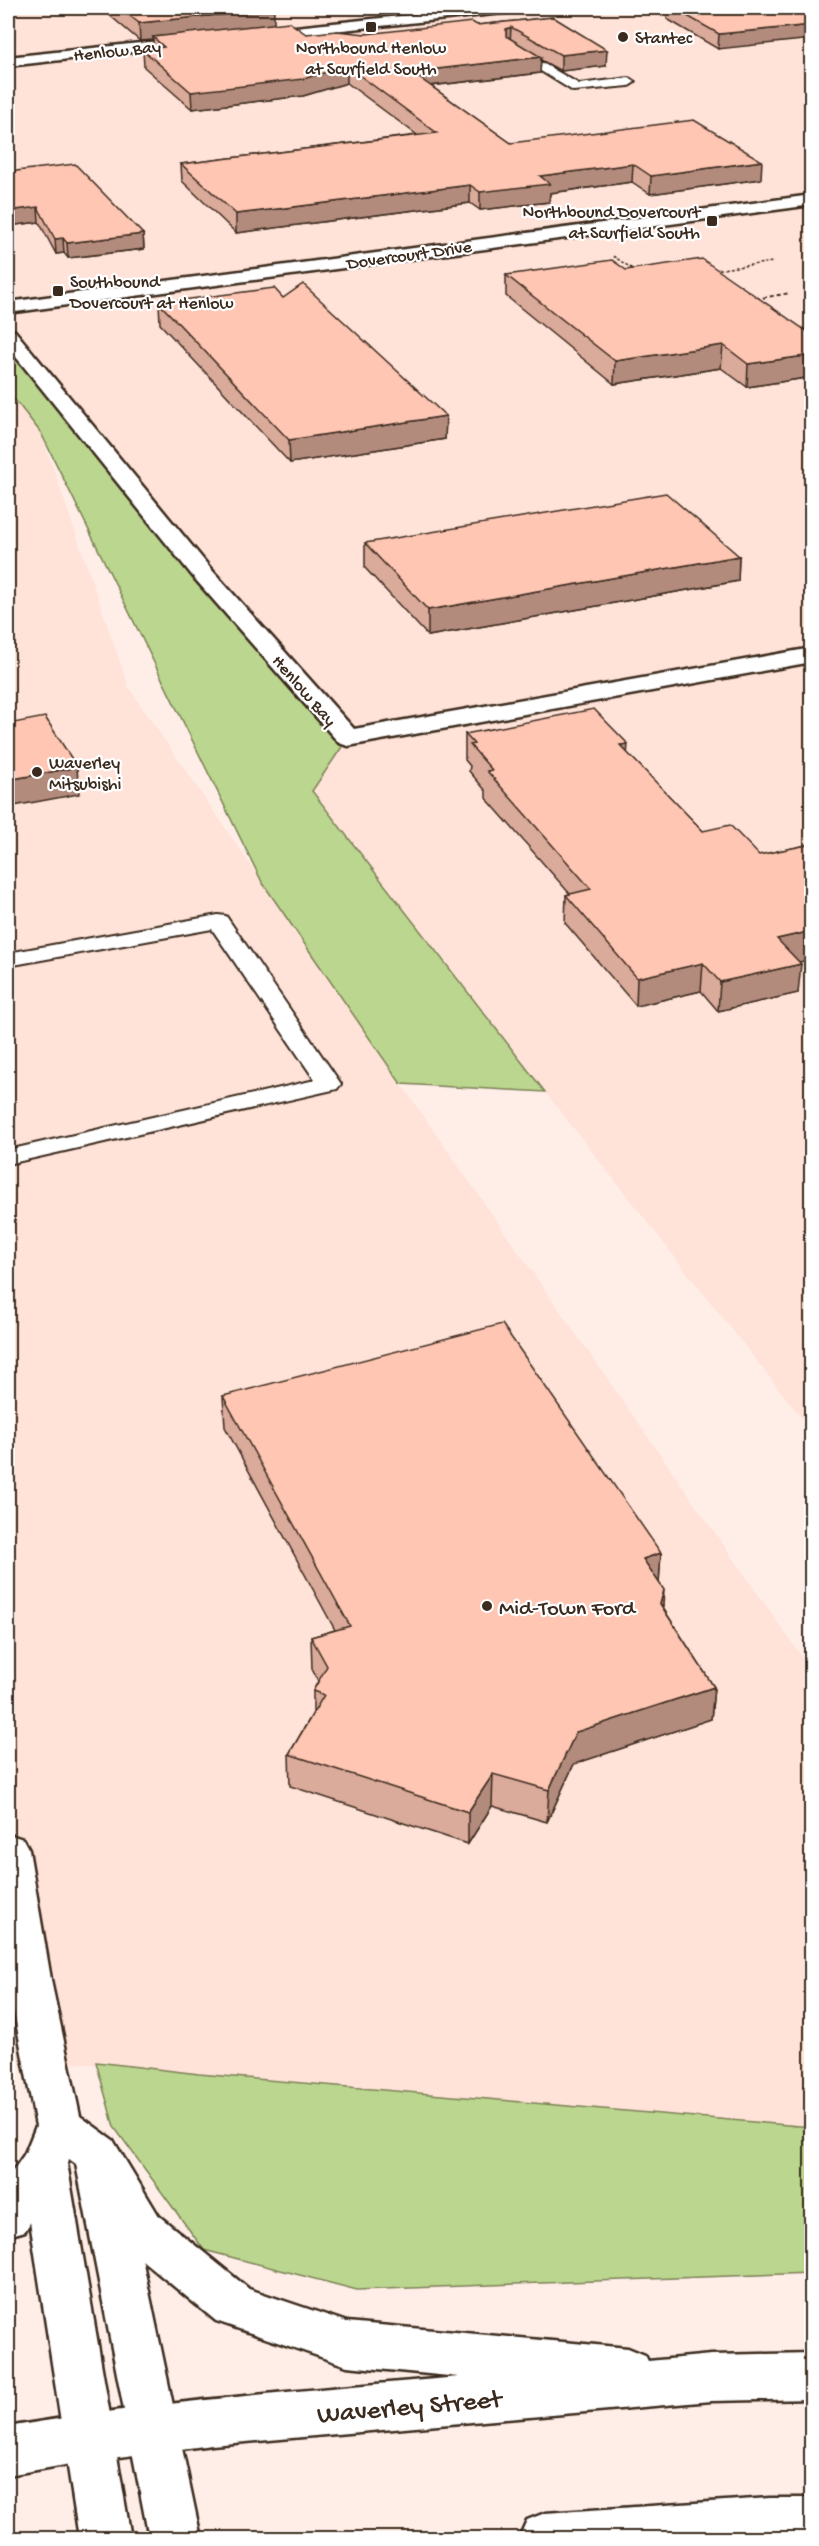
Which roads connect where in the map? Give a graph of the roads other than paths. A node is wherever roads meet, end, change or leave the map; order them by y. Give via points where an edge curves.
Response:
1 (513, 8) edge
2 (242, 37) edge
3 (207, 40) edge
4 (511, 48) edge
5 (8, 62) edge
6 (629, 82) dead end
7 (812, 200) edge
8 (8, 308) edge
9 (8, 335) edge
10 (812, 655) edge
11 (8, 960) edge
12 (8, 1157) edge
13 (8, 1850) edge
14 (52, 2145) junction
15 (97, 2154) junction
16 (8, 2216) edge
17 (812, 2376) edge
18 (711, 2378) junction
19 (153, 2430) junction
20 (88, 2437) junction
21 (8, 2451) edge
22 (812, 2523) edge
23 (105, 2538) edge
24 (175, 2538) edge
25 (545, 2538) edge

1 - 2 street
3 - 5 street, Henlow Bay
4 - 6 lane via 577,88
7 - 8 street, Dovercourt Drive
9 - 10 street, Henlow Bay via 202,574 348,738
11 - 12 lane via 218,921 329,1084
13 - 14 street
14 - 15 street
14 - 16 street
14 - 20 street
15 - 18 street via 142,2231 233,2306 347,2344
15 - 19 street
17 - 18 street, Waverley Street
18 - 19 street, Waverley Street
19 - 20 street, Waverley Street
19 - 24 street
20 - 21 street, Waverley Street
20 - 23 street
22 - 25 street

